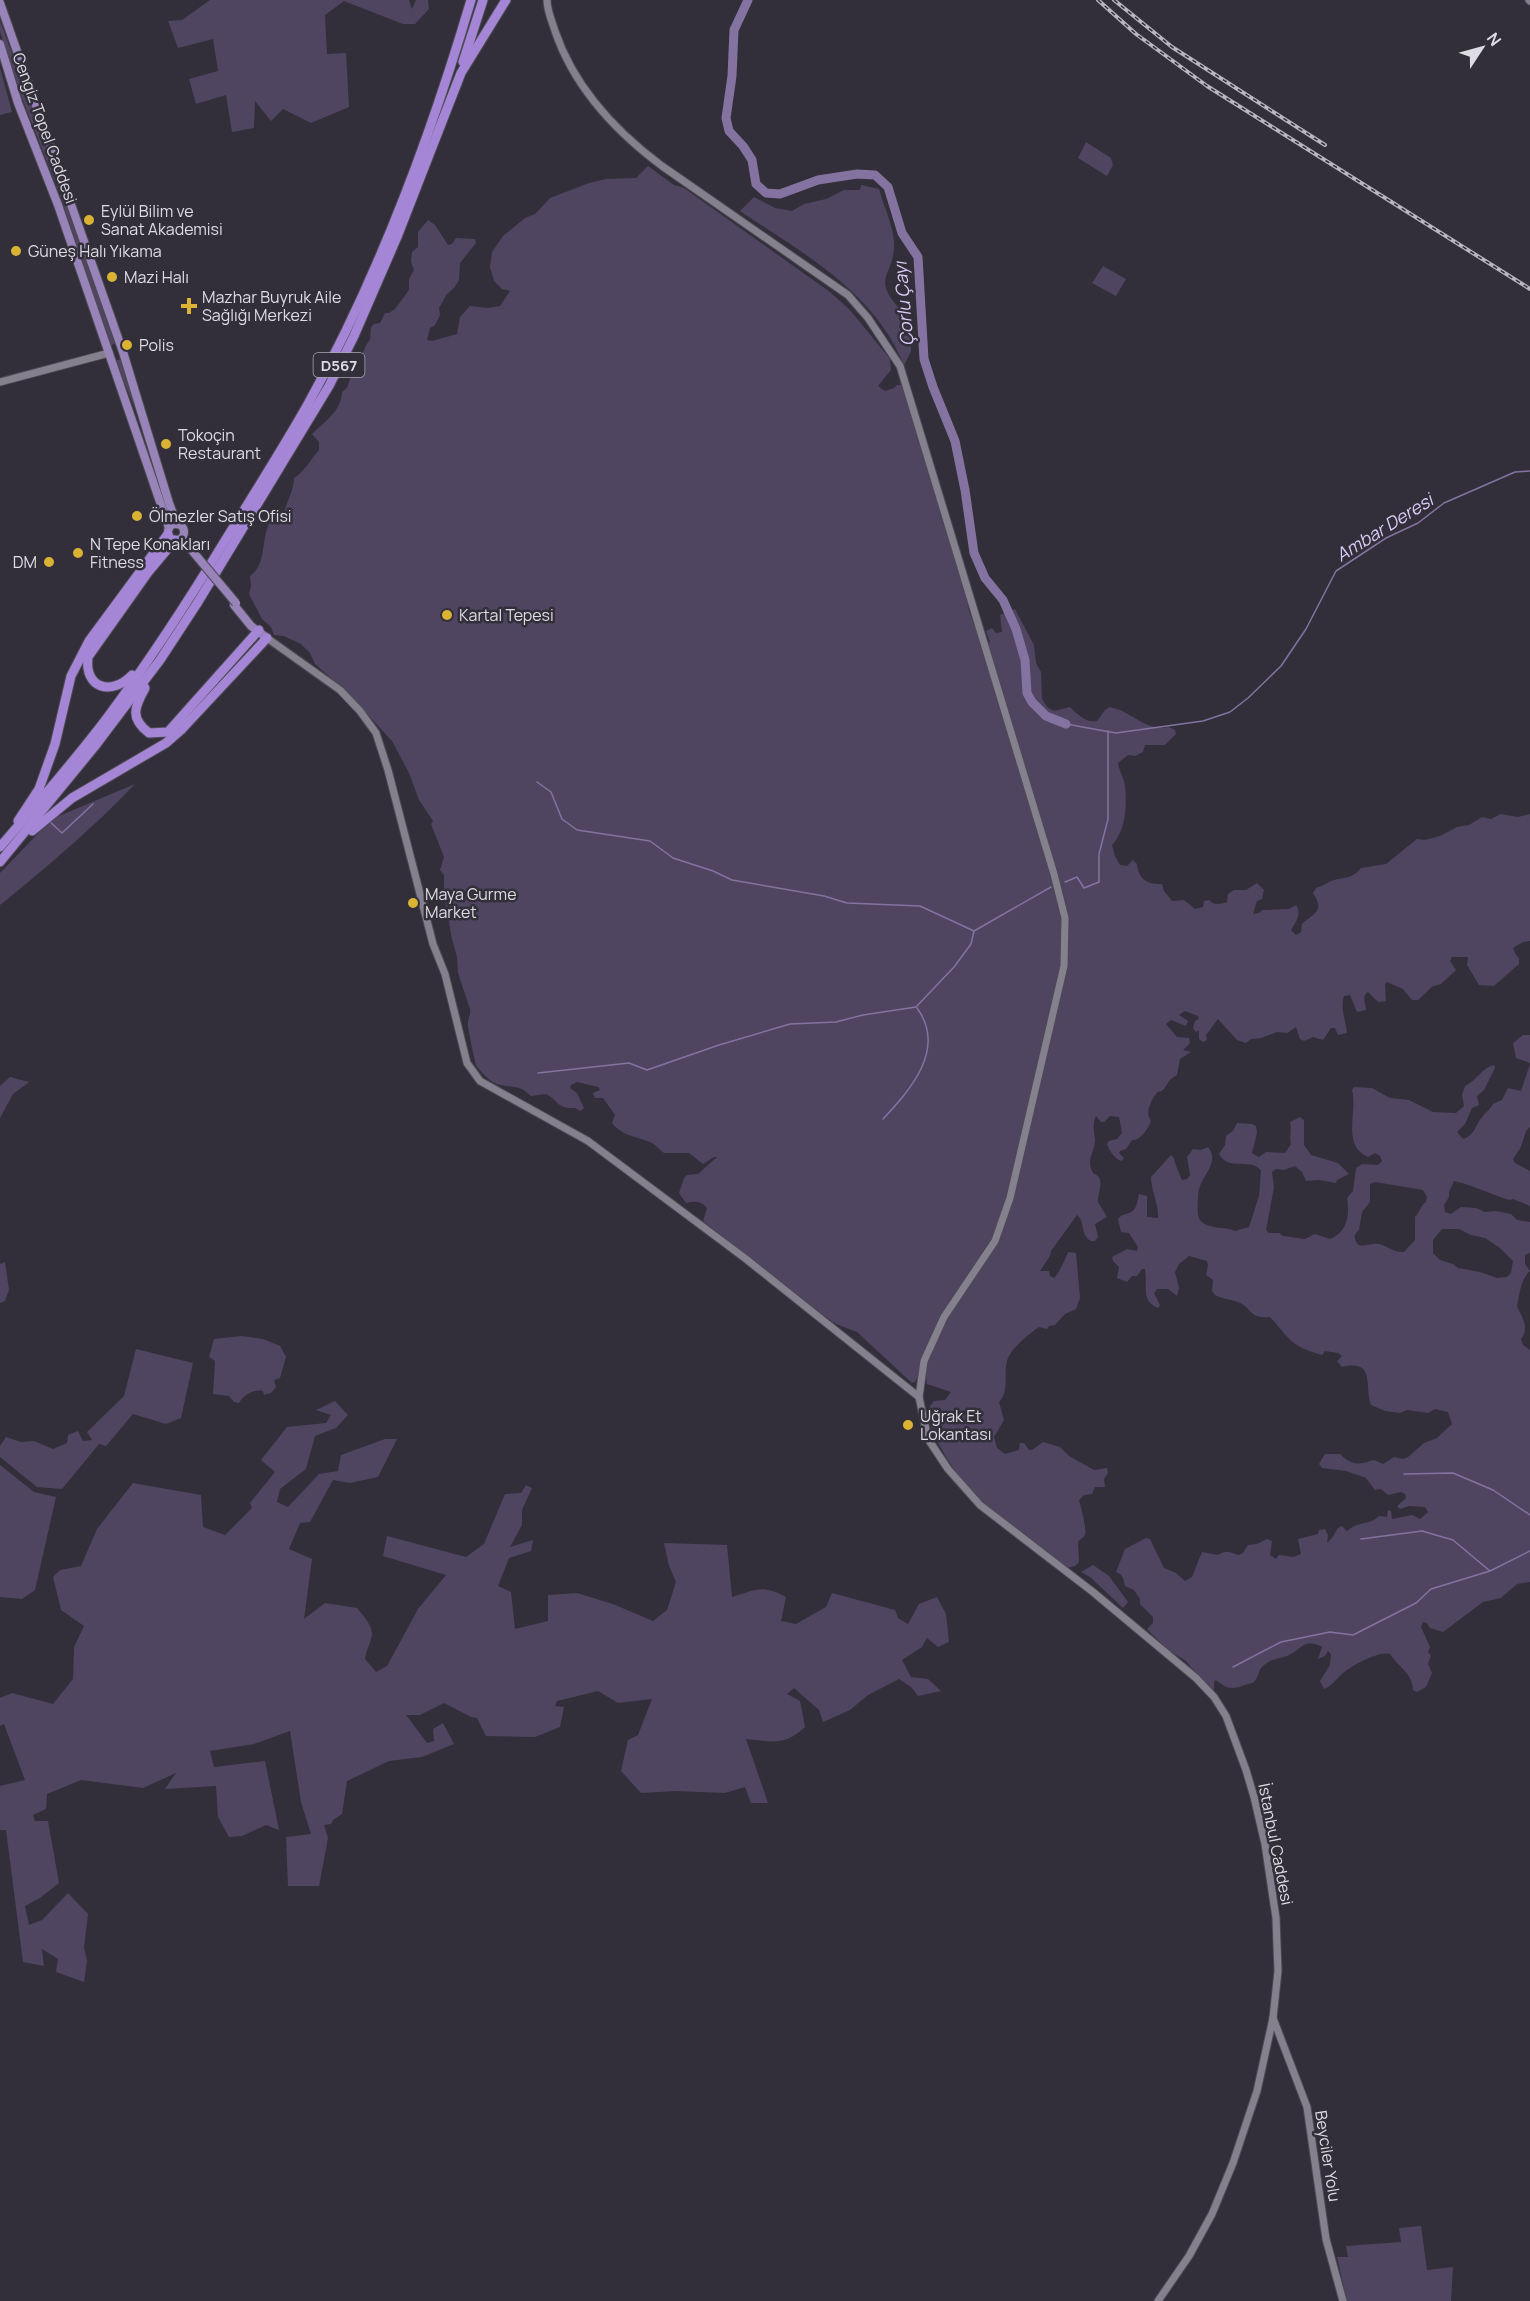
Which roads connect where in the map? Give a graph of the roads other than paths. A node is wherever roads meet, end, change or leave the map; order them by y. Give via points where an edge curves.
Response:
1 (471, 0) edge
2 (483, 0) edge
3 (506, 0) edge
4 (547, 0) edge
5 (0, 3) edge
6 (0, 44) edge
7 (431, 149) junction
8 (122, 349) junction
9 (109, 354) junction
10 (0, 382) edge
11 (177, 524) junction
12 (184, 533) junction
13 (172, 535) junction
14 (188, 549) junction
15 (259, 630) junction
16 (267, 638) junction
17 (156, 657) junction
18 (4, 847) edge
19 (0, 862) edge
20 (919, 1397) junction
21 (1273, 2018) junction
22 (1158, 2301) edge
23 (1343, 2301) edge

1 - 17 highway, D567 via 408,189 342,339 308,404
2 - 7 highway, D567
3 - 7 highway via 461,73
4 - 20 street via 559,41 574,71 610,122 662,166 848,295 900,366 1054,874 1065,918 1064,966 1010,1198 994,1241 944,1317 924,1361
5 - 8 main road
6 - 9 main road, Cengiz Topel Caddesi
7 - 17 highway, D567 via 372,297 329,386 209,585
8 - 9 main road via 117,357
8 - 11 main road
9 - 10 street
9 - 13 main road, Cengiz Topel Caddesi
11 - 12 main road
11 - 13 main road
12 - 13 main road via 181,538
12 - 14 main road
13 - 14 main road
13 - 17 highway via 92,650 88,657 89,673 97,684 117,687
13 - 18 highway via 89,641 71,676 55,744 39,789
14 - 15 main road, bridge
15 - 16 main road
15 - 17 highway via 174,726 159,734 142,727 135,713
16 - 18 highway via 166,743 72,798
16 - 20 street via 340,690 376,733 467,1063 480,1081 588,1140
17 - 18 highway, D567 via 101,738
18 - 19 highway, D567
20 - 21 street, İstanbul Caddesi via 928,1439 980,1505 1094,1592 1196,1678 1226,1716 1246,1770 1267,1855 1276,1918 1278,1971
21 - 22 street, İstanbul Caddesi via 1257,2091 1233,2163 1189,2256
21 - 23 street, Beyciler Yolu via 1307,2107 1326,2239

